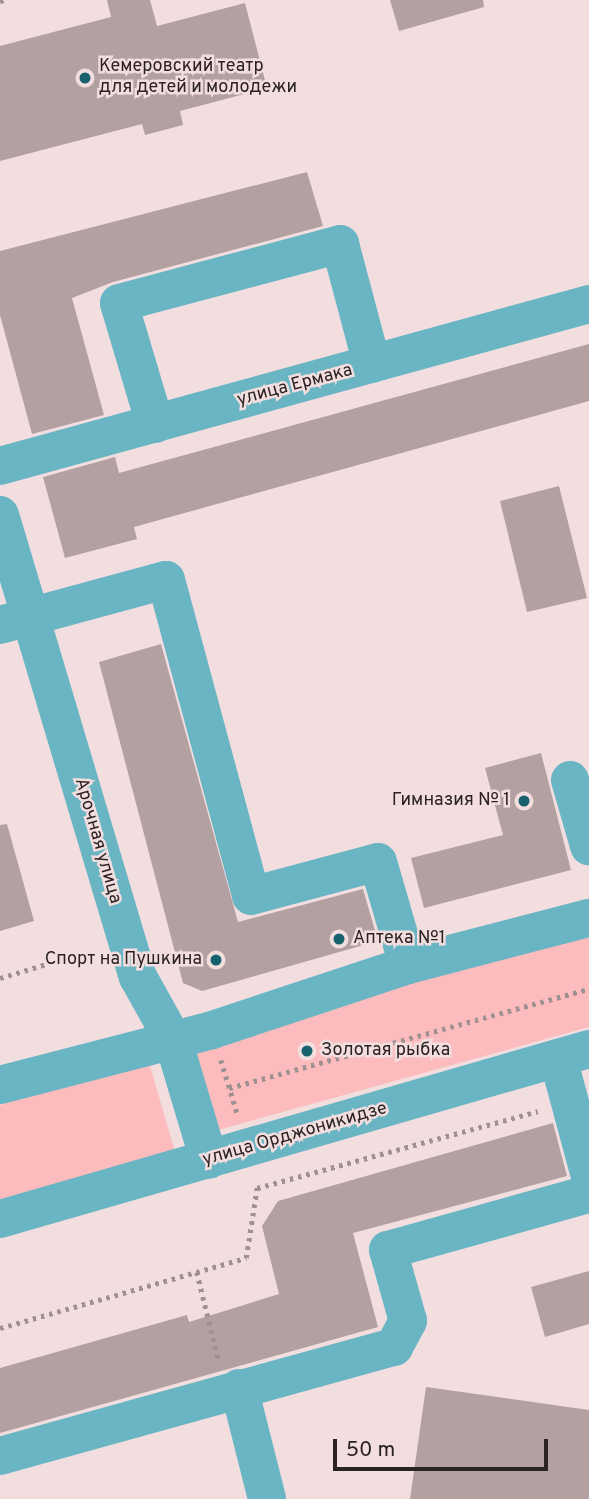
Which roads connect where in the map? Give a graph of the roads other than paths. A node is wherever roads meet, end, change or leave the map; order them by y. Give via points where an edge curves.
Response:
1 (589, 304) edge
2 (372, 365) junction
3 (155, 424) junction
4 (0, 466) edge
5 (0, 515) edge
6 (16, 620) edge
7 (570, 780) dead end
8 (589, 846) edge
9 (589, 918) edge
10 (408, 965) junction
11 (173, 1040) junction
12 (573, 1053) edge
13 (0, 1085) edge
14 (209, 1160) junction
15 (589, 1173) edge
16 (589, 1194) edge
17 (0, 1219) edge
18 (239, 1388) junction
19 (0, 1456) edge
20 (267, 1499) edge

1 - 2 street, улица Ермака
2 - 3 street, улица Ермака
2 - 3 street via 340,244 119,303
3 - 4 street, улица Ермака
5 - 6 street, Арочная улица
6 - 10 street via 166,580 251,896 378,862
6 - 11 street, Арочная улица via 138,977
7 - 8 street
9 - 10 street
10 - 11 street
11 - 13 street
11 - 14 street, Арочная улица
12 - 14 street, улица Орджоникидзе
12 - 15 street via 570,1102
14 - 17 street, улица Орджоникидзе
16 - 18 street via 388,1250 408,1321 394,1347
18 - 19 street
18 - 20 street

